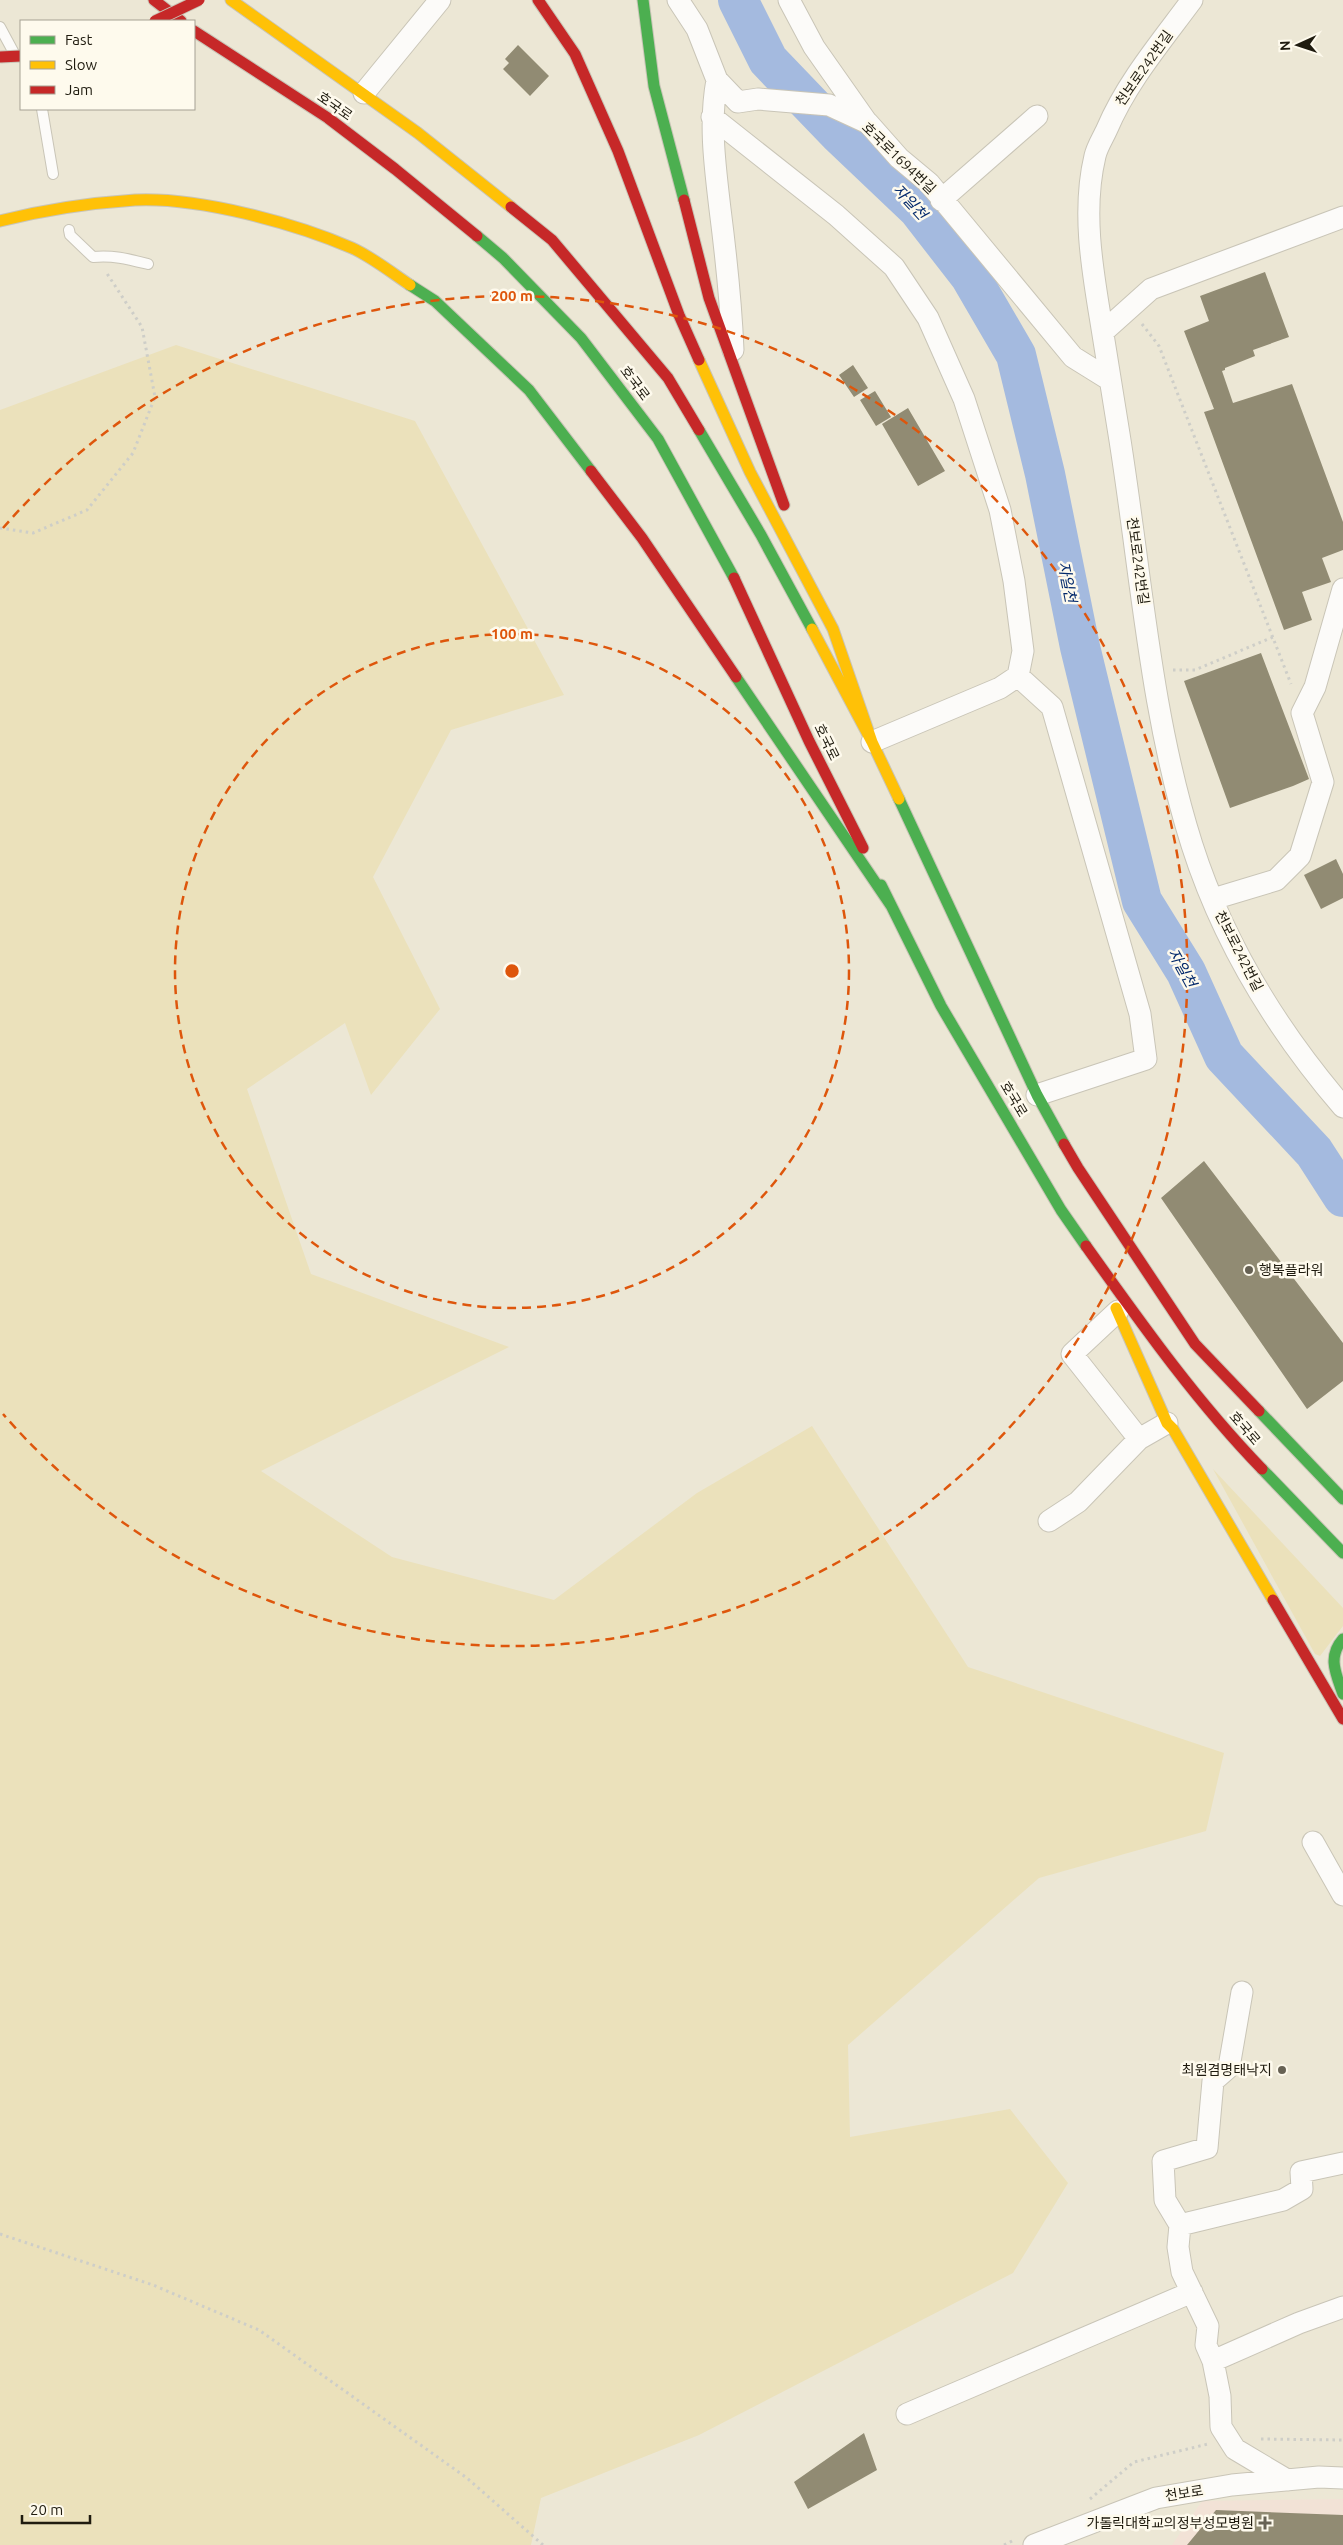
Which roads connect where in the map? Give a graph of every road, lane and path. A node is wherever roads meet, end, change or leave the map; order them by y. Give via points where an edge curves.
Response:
1 (154, 0) edge
2 (199, 0) edge
3 (231, 0) edge
4 (440, 0) edge
5 (538, 0) edge
6 (643, 0) edge
7 (678, 0) edge
8 (789, 0) edge
9 (1192, 0) edge
10 (157, 20) edge
11 (180, 20) edge
12 (0, 27) edge
13 (195, 32) edge
14 (20, 56) edge
15 (0, 57) edge
16 (20, 65) edge
17 (717, 80) junction
18 (364, 93) junction
19 (42, 110) edge
20 (1037, 116) dead end
21 (712, 117) junction
22 (868, 124) junction
23 (53, 174) dead end
24 (941, 200) junction
25 (1343, 217) edge
26 (0, 220) edge
27 (69, 230) dead end
28 (92, 257) junction
29 (148, 264) dead end
30 (1129, 308) junction
31 (1102, 332) junction
32 (734, 370) junction
33 (1110, 380) junction
34 (0, 528) edge
35 (1343, 589) edge
36 (833, 630) junction
37 (1273, 637) junction
38 (1153, 670) junction
39 (1018, 676) junction
40 (1302, 713) junction
41 (872, 742) junction
42 (1213, 899) junction
43 (892, 907) junction
44 (1037, 1095) junction
45 (1343, 1107) edge
46 (1062, 1210) junction
47 (1118, 1311) junction
48 (1167, 1423) junction
49 (1140, 1439) junction
50 (1343, 1499) edge
51 (1049, 1521) dead end
52 (1343, 1553) edge
53 (1343, 1639) edge
54 (1343, 1694) edge
55 (1343, 1719) edge
56 (1312, 1842) dead end
57 (1343, 1895) edge
58 (1242, 1992) dead end
59 (1343, 2163) edge
60 (1180, 2225) junction
61 (0, 2234) edge
62 (1192, 2292) junction
63 (1343, 2307) edge
64 (1213, 2361) junction
65 (907, 2414) dead end
66 (1255, 2439) dead end
67 (1343, 2440) edge
68 (1208, 2444) dead end
69 (1343, 2478) edge
70 (1287, 2480) junction
71 (1088, 2501) dead end
72 (1027, 2541) edge
73 (543, 2545) edge
74 (1004, 2545) edge

1 - 11 main road
2 - 10 main road, bridge
3 - 18 main road, 호국로
4 - 18 street
5 - 36 main road via 575,54 618,152 679,315 750,472
6 - 32 main road via 654,86 709,298
7 - 17 street, 호국로1694번길 via 696,29
8 - 22 street via 814,47
9 - 31 street, 천보로242번길 via 1120,99 1095,155 1089,205 1091,261
12 - 16 lane
13 - 43 main road, 호국로 via 328,118 395,169 503,258 581,338 658,438 746,600 809,741
14 - 15 main road, bridge
17 - 21 street
17 - 22 street, 호국로1694번길 via 738,102 758,99 829,105
18 - 41 main road, 호국로 via 552,240 668,378 761,535
19 - 23 lane
20 - 24 street
21 - 32 street via 731,297
21 - 39 street via 836,215 894,267 928,318 964,399 1000,510 1023,651
22 - 24 street, 호국로1694번길
24 - 33 street, 호국로1694번길 via 1073,357
25 - 30 street via 1151,289
26 - 43 main road via 30,213 136,200 193,204 291,226 354,249 435,301 529,390 642,538
27 - 28 lane
28 - 29 lane via 115,256
28 - 34 path via 108,274 142,326 155,397 133,453 87,510 34,533
30 - 31 street
30 - 37 path via 1160,346
31 - 33 street, 천보로242번길
32 - 36 main road
33 - 38 street, 천보로242번길
35 - 40 street via 1315,687
36 - 41 main road
37 - 38 path via 1195,670
37 - 40 path
38 - 42 street, 천보로242번길 via 1176,786 1192,846
39 - 41 street via 1000,688
39 - 44 street via 1052,707 1140,1014 1146,1059
40 - 42 street via 1323,782 1300,856 1276,880
41 - 44 main road, 호국로
42 - 45 street, 천보로242번길 via 1250,977 1313,1072
43 - 46 main road, 호국로 via 941,1006
44 - 50 main road, 호국로 via 1078,1168 1194,1344
46 - 47 main road
46 - 52 main road, 호국로 via 1140,1323 1234,1440
47 - 48 main road
47 - 49 street via 1072,1354
48 - 49 street
48 - 55 main road via 1174,1429
49 - 51 street via 1078,1502
53 - 54 main road via 1335,1648 1332,1662
56 - 57 street
58 - 60 street via 1229,2067 1213,2081 1207,2148 1163,2161 1165,2200
59 - 60 street via 1301,2172 1302,2190 1283,2200
60 - 62 street via 1182,2272
61 - 73 path via 153,2285 259,2330 467,2478
62 - 64 street via 1208,2326 1206,2345
62 - 65 street
63 - 64 street
64 - 70 street via 1220,2396 1221,2428 1235,2449
66 - 67 path
68 - 71 path via 1134,2462
69 - 70 street, 천보로 via 1319,2476
70 - 72 street, 천보로 via 1232,2485 1156,2498
72 - 74 path

